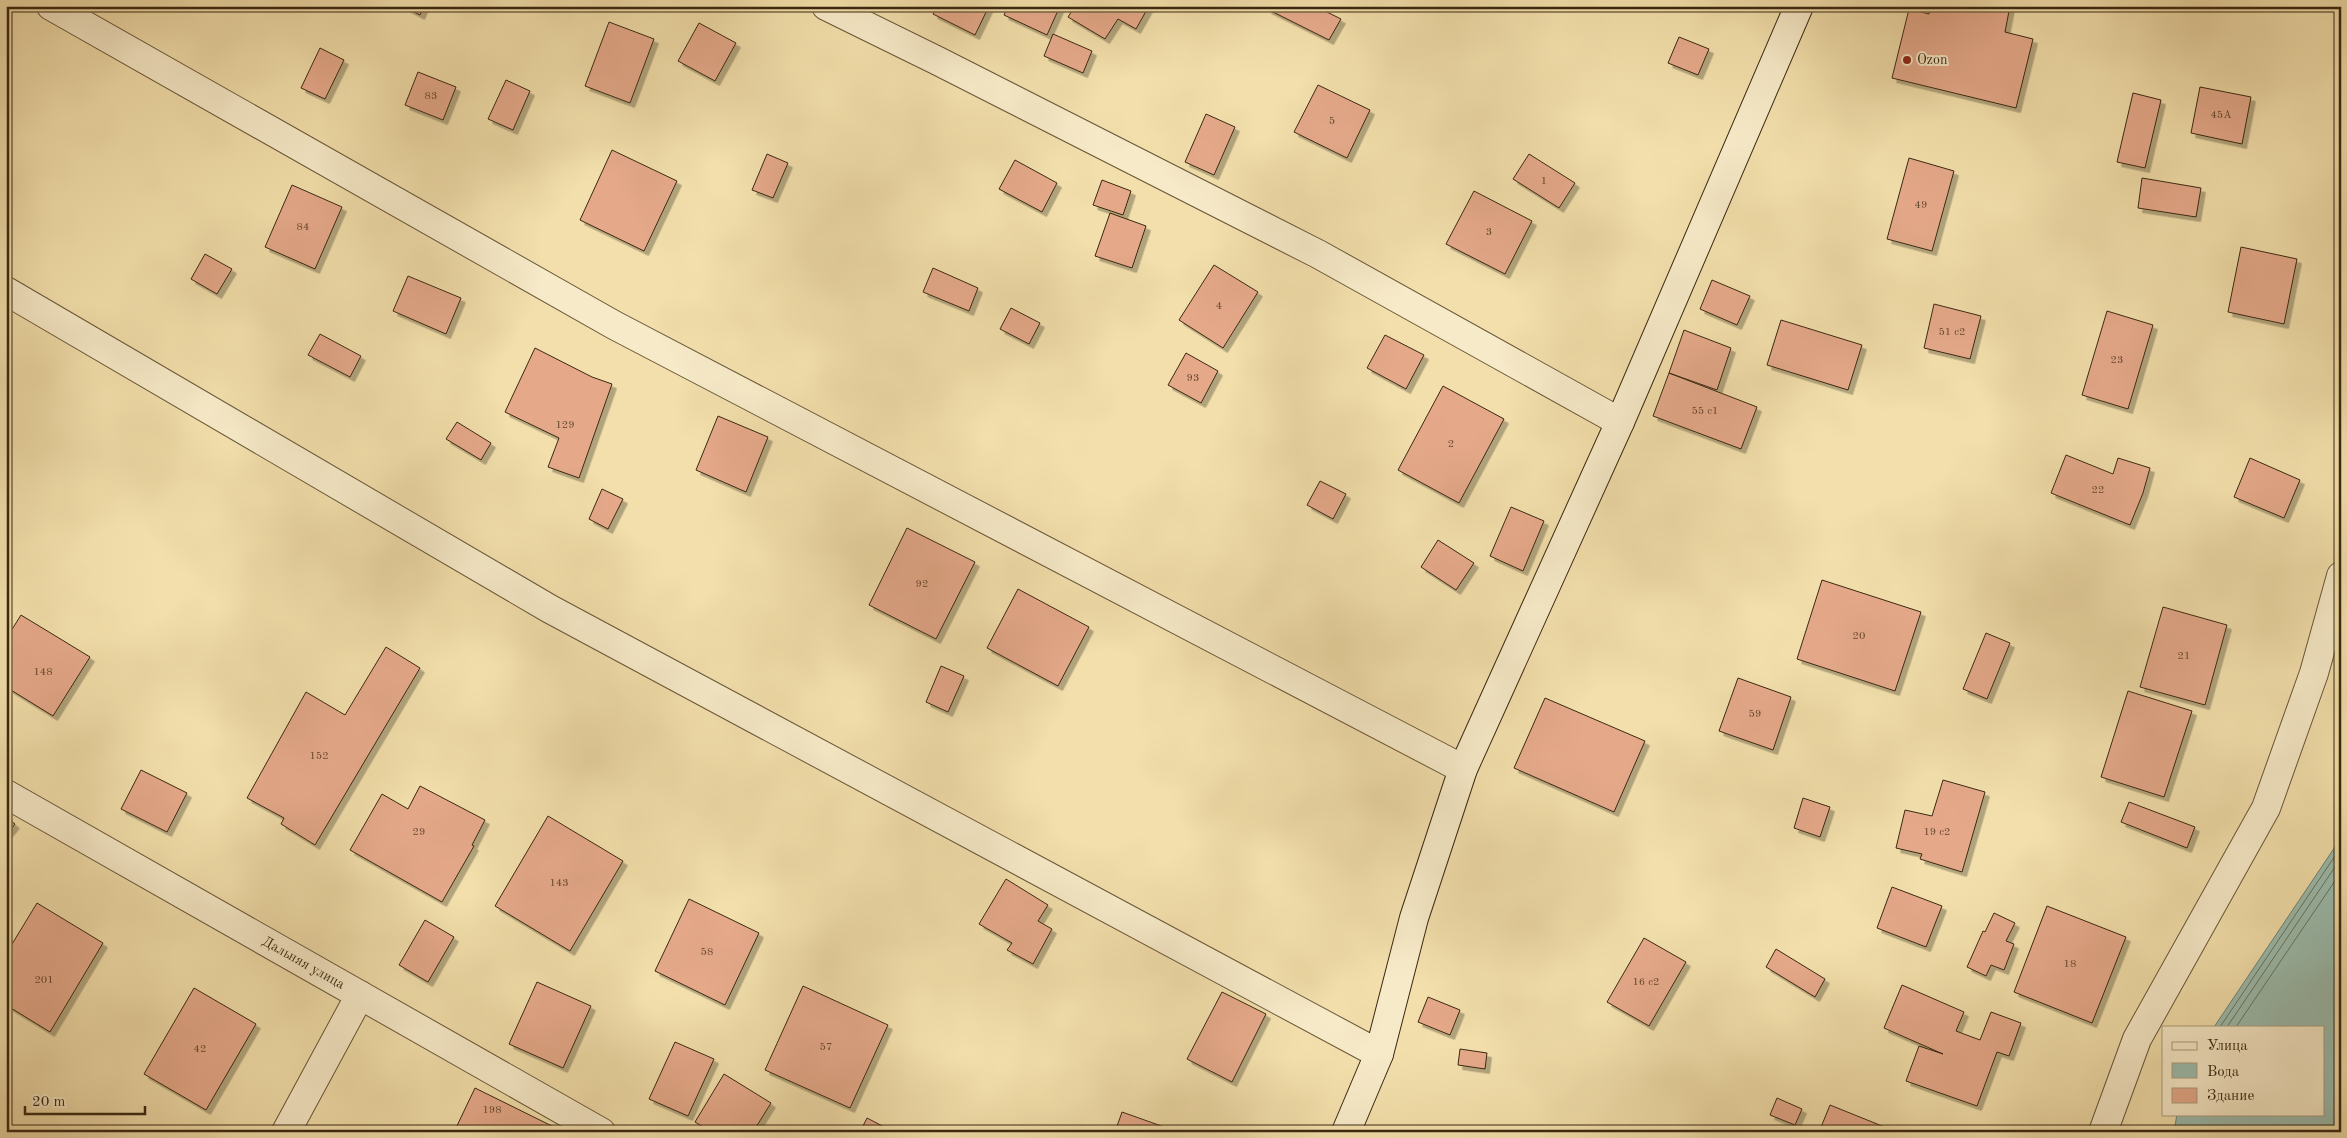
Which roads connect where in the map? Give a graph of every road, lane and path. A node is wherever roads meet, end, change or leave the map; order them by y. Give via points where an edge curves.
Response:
1 (51, 6) edge
2 (826, 6) edge
3 (1799, 6) edge
4 (6, 291) edge
5 (1620, 422) junction
6 (2341, 576) edge
7 (1463, 769) junction
8 (6, 794) edge
9 (360, 995) junction
10 (1379, 1054) junction
11 (286, 1132) edge
12 (601, 1132) edge
13 (1346, 1132) edge
14 (2103, 1132) edge

1 - 7 street via 614,325
2 - 5 street via 1318,254
3 - 5 street
4 - 10 street via 550,609
5 - 7 street
6 - 14 street via 2314,672 2266,808 2138,1039
7 - 10 street via 1414,918
8 - 9 street, Дальняя улица
9 - 11 street
9 - 12 street, Дальняя улица
10 - 13 street

